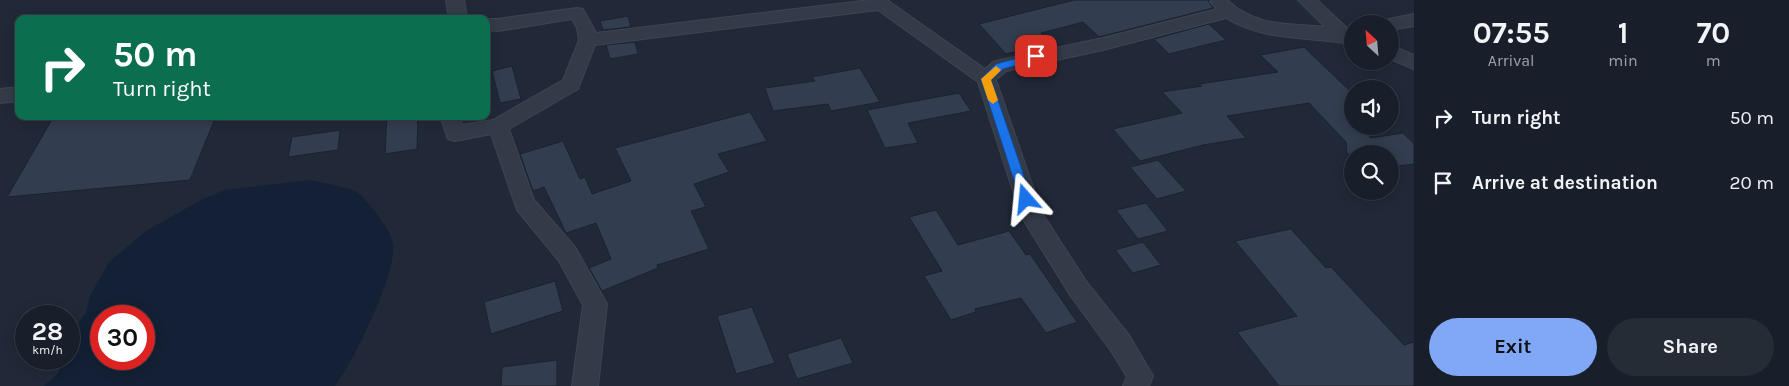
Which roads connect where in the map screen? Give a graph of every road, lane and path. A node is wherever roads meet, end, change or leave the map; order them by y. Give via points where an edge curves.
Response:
1 (455, 0) edge
2 (1307, 0) edge
3 (1223, 6) edge
4 (457, 15) edge
5 (1414, 20) edge
6 (1399, 22) edge
7 (490, 24) edge
8 (1344, 30) edge
9 (1344, 35) edge
10 (588, 40) junction
11 (1399, 56) edge
12 (1414, 63) edge
13 (986, 79) junction
14 (451, 120) edge
15 (498, 126) junction
16 (585, 386) edge
17 (1136, 386) edge

1 - 4 street
2 - 8 street
3 - 9 street via 1251,25 1293,32
3 - 13 street via 1103,44 1000,66
5 - 6 street
7 - 10 street via 577,13 586,28
10 - 13 street via 881,4
10 - 15 street via 571,84
11 - 12 street
13 - 17 street via 1032,216 1078,288 1120,343 1140,376
14 - 15 street via 455,134
15 - 16 street via 525,204 566,254 595,304

